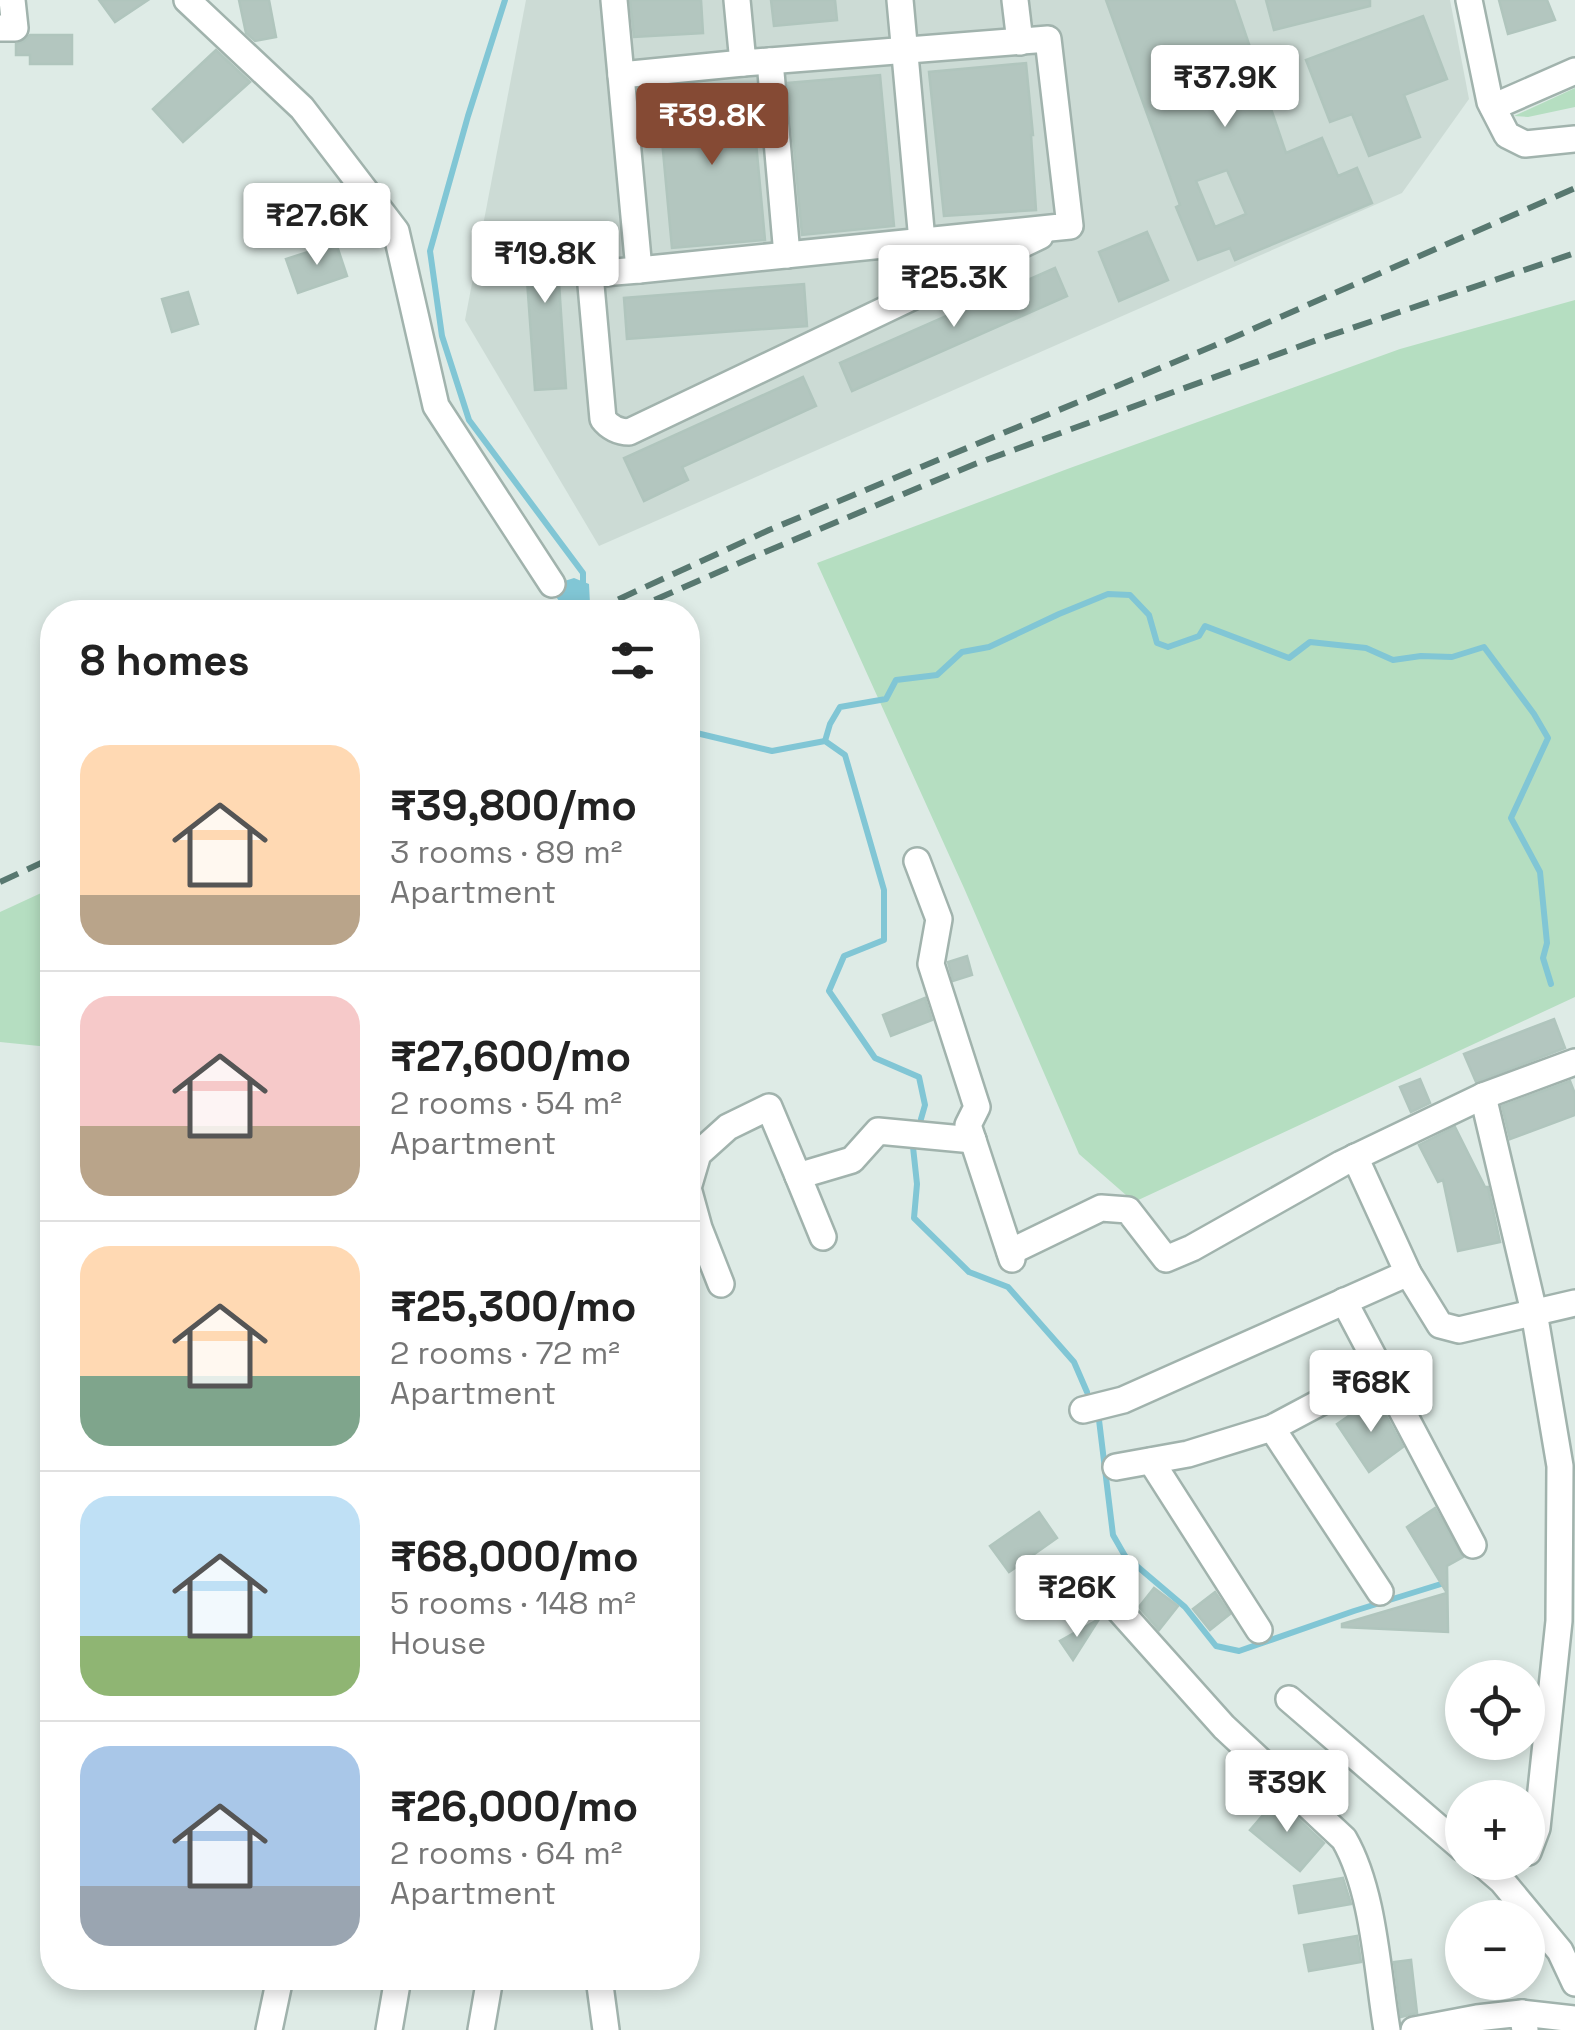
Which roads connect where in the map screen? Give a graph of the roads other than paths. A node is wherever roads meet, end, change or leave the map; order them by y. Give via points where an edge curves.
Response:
1 (12, 0) edge
2 (187, 0) edge
3 (222, 0) edge
4 (614, 0) edge
5 (738, 0) edge
6 (900, 0) edge
7 (1015, 0) edge
8 (1469, 0) edge
9 (0, 28) edge
10 (219, 30) junction
11 (1020, 42) junction
12 (904, 51) junction
13 (770, 61) junction
14 (742, 63) junction
15 (1575, 71) edge
16 (621, 76) junction
17 (1493, 107) junction
18 (1575, 139) edge
19 (1058, 227) junction
20 (922, 241) junction
21 (787, 255) junction
22 (639, 270) junction
23 (552, 584) dead end
24 (917, 860) dead end
25 (1575, 1062) edge
26 (1483, 1096) junction
27 (973, 1140) junction
28 (700, 1152) edge
29 (1355, 1157) junction
30 (798, 1176) junction
31 (700, 1231) edge
32 (823, 1237) dead end
33 (1408, 1273) junction
34 (721, 1284) dead end
35 (1344, 1301) junction
36 (1575, 1303) edge
37 (1534, 1312) junction
38 (1382, 1370) junction
39 (1083, 1410) dead end
40 (1272, 1428) junction
41 (1151, 1461) junction
42 (1116, 1467) dead end
43 (1473, 1545) dead end
44 (1380, 1592) dead end
45 (1112, 1603) dead end
46 (1260, 1630) dead end
47 (1289, 1699) dead end
48 (1542, 1780) edge
49 (1445, 1833) edge
50 (1516, 1880) edge
51 (1575, 1983) edge
52 (277, 1990) edge
53 (396, 1990) edge
54 (488, 1990) edge
55 (601, 1990) edge
56 (1575, 2019) edge
57 (1523, 2022) edge
58 (269, 2030) edge
59 (389, 2030) edge
60 (481, 2030) edge
61 (606, 2030) edge
62 (1387, 2030) edge
63 (1414, 2030) edge

1 - 9 street via 15,28
2 - 10 street
3 - 10 street
4 - 16 street
5 - 14 street
6 - 12 street
7 - 11 street
8 - 17 street
10 - 23 street via 302,108 396,231 436,406
11 - 12 street
11 - 19 street via 1048,40 1070,226
12 - 13 street
12 - 20 street
13 - 14 street
13 - 21 street
14 - 16 street
15 - 17 street
16 - 22 street
17 - 18 street via 1507,136 1524,144
19 - 20 street
19 - 22 street via 623,432 603,418 590,274
20 - 21 street
21 - 22 street
24 - 27 street via 938,919 931,964 977,1107 968,1125
25 - 26 street
26 - 29 street
26 - 37 street
27 - 29 street via 1011,1256 1101,1208 1128,1210 1166,1259
27 - 30 street via 878,1131 852,1160
28 - 30 street via 769,1106
29 - 33 street
30 - 32 street
31 - 34 street
33 - 35 street
33 - 37 street via 1446,1328
35 - 38 street
35 - 39 street via 1123,1400
36 - 37 street
37 - 48 street via 1560,1466 1558,1622
38 - 40 street
38 - 43 street
40 - 41 street
40 - 44 street
41 - 42 street
41 - 46 street
45 - 62 street via 1224,1726 1344,1839 1366,1893
47 - 49 street
50 - 51 street
52 - 58 street
53 - 59 street
54 - 60 street
55 - 61 street
56 - 57 street
57 - 63 street via 1477,2018

